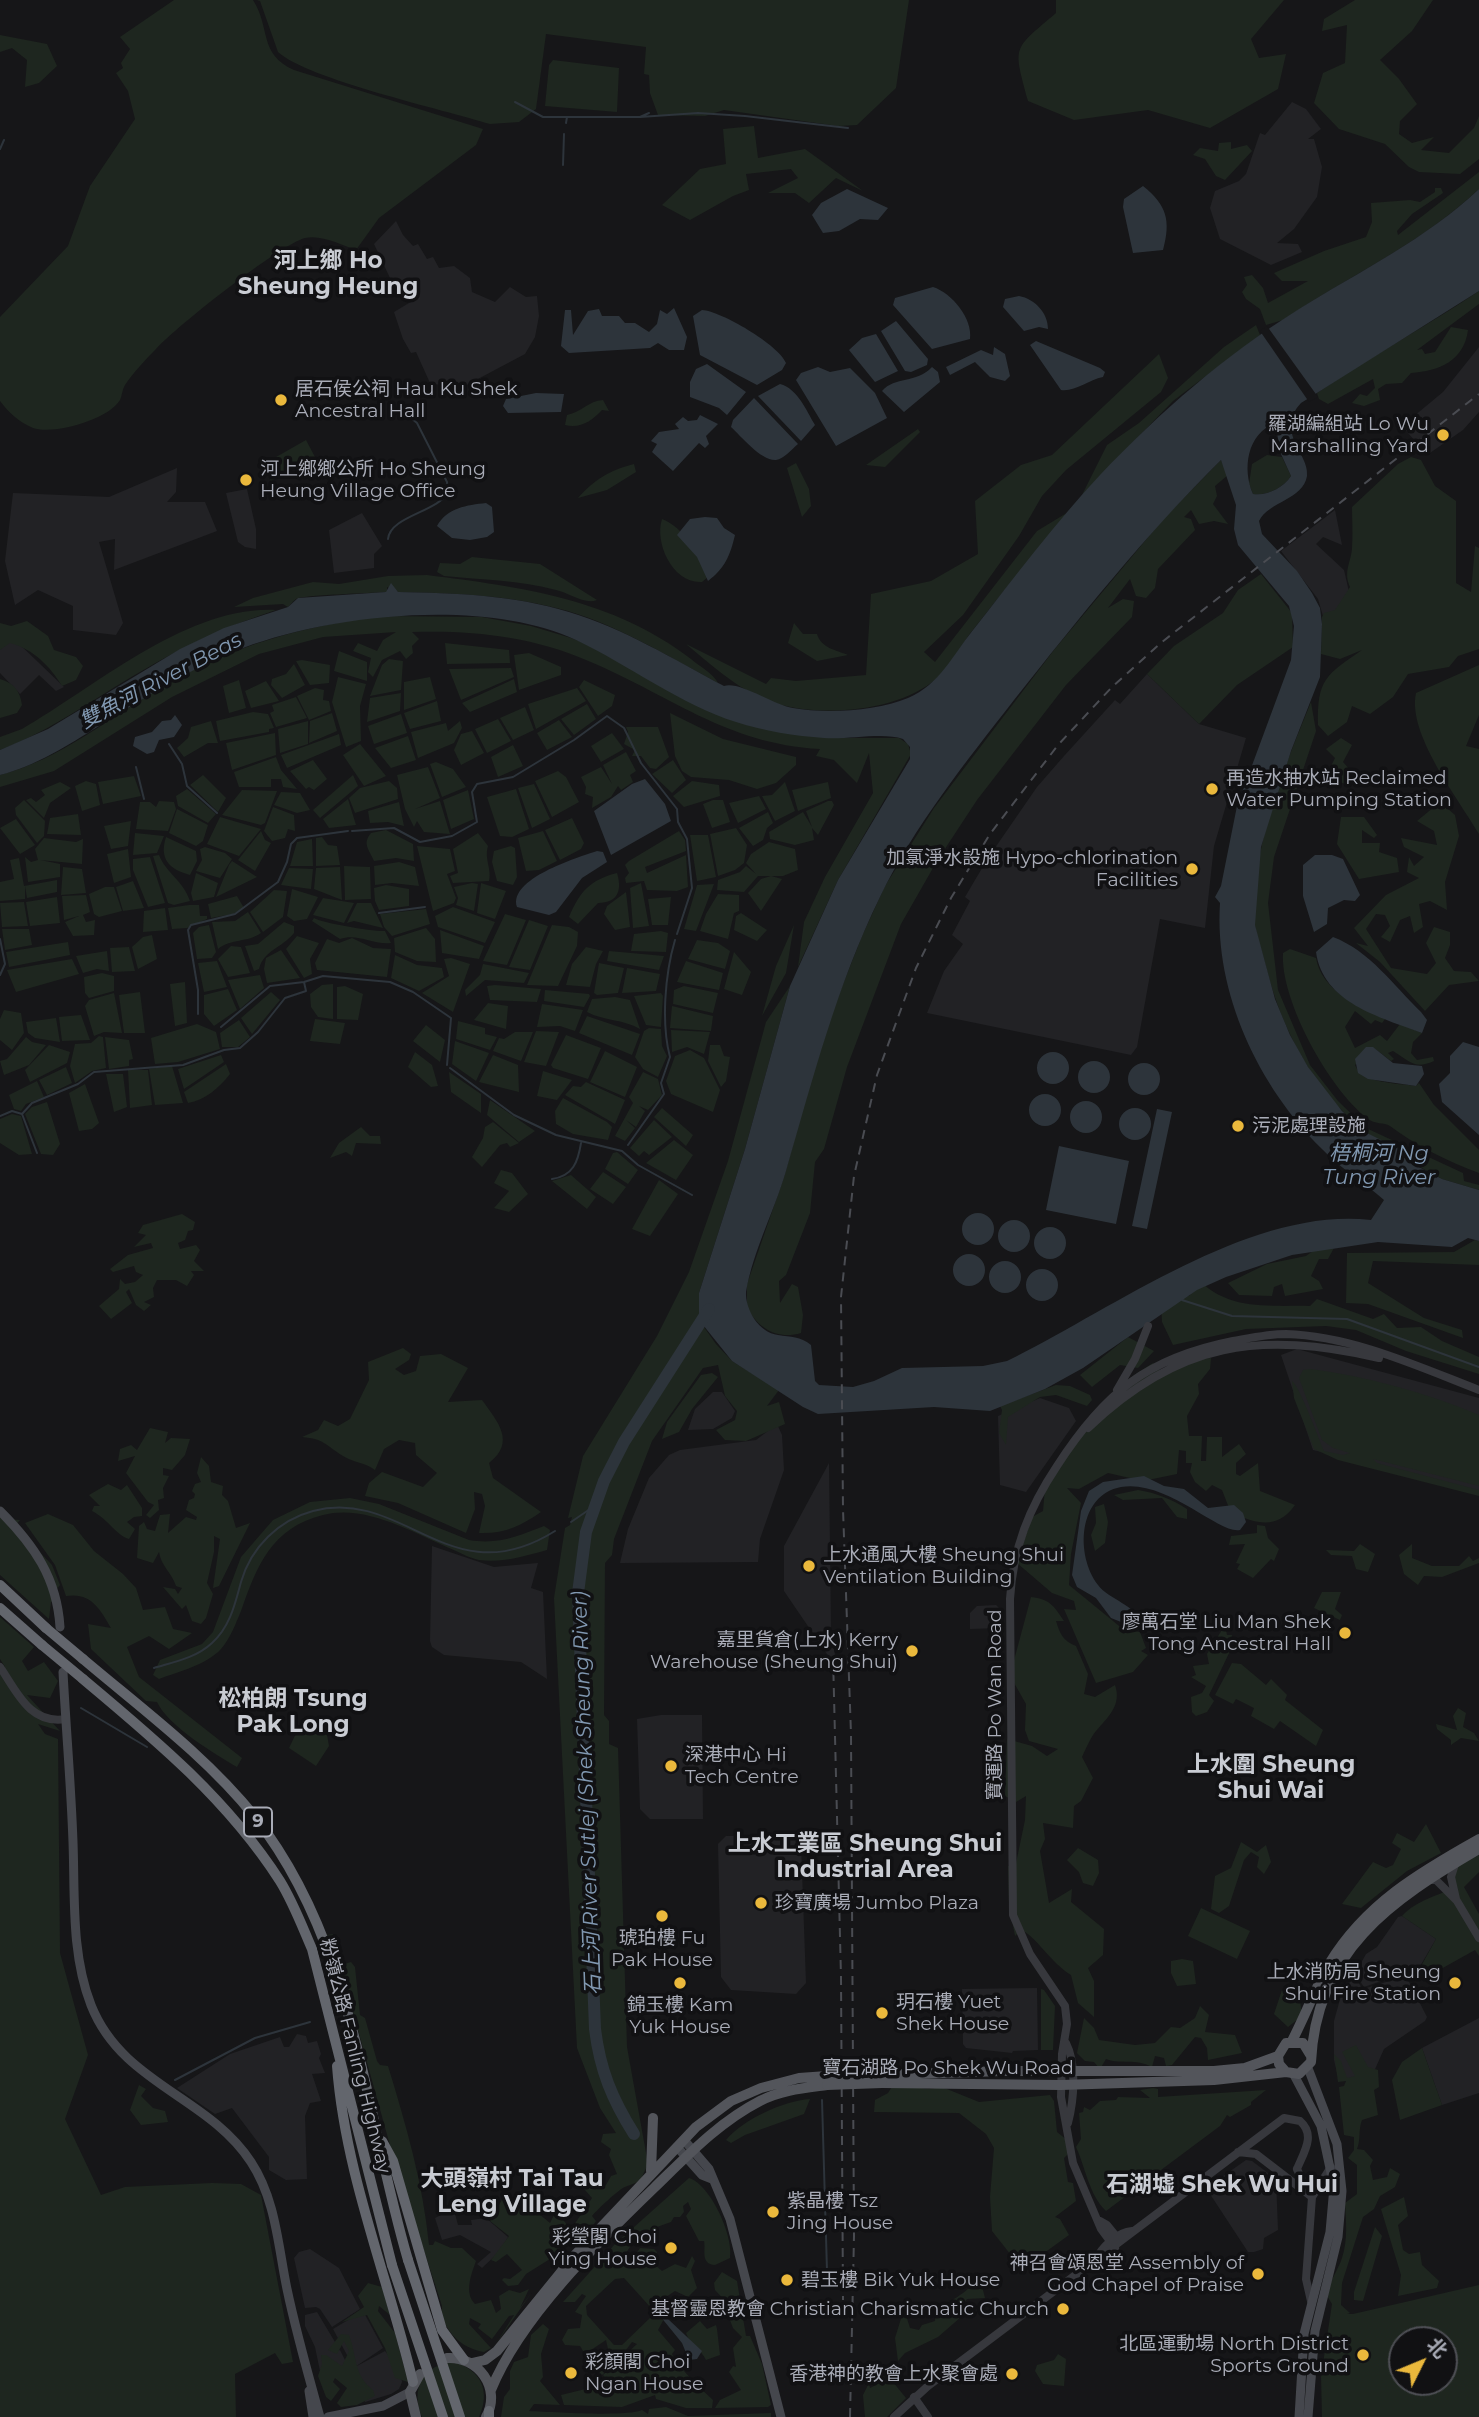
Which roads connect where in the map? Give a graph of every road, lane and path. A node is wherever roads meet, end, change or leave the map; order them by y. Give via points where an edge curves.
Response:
1 (1148, 1326) dead end
2 (1409, 1364) junction
3 (1479, 1390) edge
4 (1115, 1392) junction
5 (1068, 1449) junction
6 (0, 1511) edge
7 (0, 1585) edge
8 (0, 1608) edge
9 (60, 1627) dead end
10 (0, 1667) edge
11 (63, 1672) dead end
12 (66, 1719) junction
13 (1479, 1839) edge
14 (1479, 1849) edge
15 (1458, 1861) junction
16 (1423, 1881) junction
17 (1457, 1902) junction
18 (1479, 1938) edge
19 (1292, 2041) junction
20 (336, 2043) junction
21 (1278, 2056) junction
22 (1311, 2056) junction
23 (1308, 2068) junction
24 (1066, 2071) junction
25 (1290, 2074) junction
26 (882, 2079) junction
27 (827, 2080) junction
28 (1061, 2085) junction
29 (1072, 2085) junction
30 (653, 2118) dead end
31 (1068, 2124) junction
32 (379, 2136) junction
33 (1253, 2141) junction
34 (680, 2143) junction
35 (1238, 2152) junction
36 (689, 2153) junction
37 (1256, 2154) junction
38 (1331, 2166) junction
39 (1297, 2169) junction
40 (651, 2172) junction
41 (1282, 2172) junction
42 (1322, 2180) junction
43 (1312, 2197) junction
44 (1116, 2242) junction
45 (1311, 2301) junction
46 (447, 2358) dead end
47 (468, 2361) junction
48 (309, 2383) junction
49 (414, 2383) junction
50 (491, 2390) junction
51 (914, 2397) junction
52 (488, 2415) edge
53 (313, 2417) edge
54 (320, 2417) edge
55 (328, 2417) edge
56 (416, 2417) edge
57 (443, 2417) edge
58 (460, 2417) edge
59 (780, 2417) edge
60 (894, 2417) edge
61 (928, 2417) edge
62 (1299, 2417) edge
63 (1308, 2417) edge

1 - 4 street
2 - 3 street, 寶運路 Po Wan Road
2 - 4 street, 寶運路 Po Wan Road via 1334,1339 1283,1334 1198,1350 1147,1371
2 - 5 street, 寶運路 Po Wan Road via 1282,1343 1202,1355 1136,1387
4 - 5 street, 寶運路 Po Wan Road
5 - 24 street, 寶運路 Po Wan Road via 1034,1500 1022,1530 1012,1570 1010,1615 1013,1915 1030,1954 1062,1999 1067,2015
6 - 9 main road via 44,1564 55,1592
7 - 32 highway, 粉嶺公路 Fanling Highway / 9, bridge via 205,1763 241,1800 279,1851 327,1945
8 - 20 highway, 粉嶺公路 Fanling Highway / 9, bridge via 192,1773 254,1844 274,1872 312,1949
10 - 12 street via 27,1708 47,1718
11 - 12 main road
12 - 48 main road via 78,1955 91,2005 103,2030 138,2070 213,2121 250,2161 269,2201
13 - 19 main road, 寶石湖路 Po Shek Wu Road via 1413,1877 1362,1919 1331,1961
14 - 15 main road
15 - 16 main road
15 - 17 street via 1451,1873
16 - 17 street via 1440,1882
16 - 22 main road via 1378,1917 1346,1956 1315,2018
17 - 18 street
19 - 21 main road, 寶石湖路 Po Shek Wu Road
19 - 22 main road via 1307,2046
20 - 49 highway via 339,2101 356,2177
20 - 57 highway, 粉嶺公路 Fanling Highway / 9, bridge via 392,2265
21 - 24 main road, 寶石湖路 Po Shek Wu Road via 1245,2068 1214,2071
21 - 25 main road via 1279,2064
22 - 23 main road
23 - 25 main road, 寶石湖路 Po Shek Wu Road
23 - 63 main road via 1334,2134 1342,2191 1338,2237 1315,2331
24 - 26 main road, 寶石湖路 Po Shek Wu Road
24 - 28 street, 寶運路 Po Wan Road
24 - 29 street, 寶運路 Po Wan Road
25 - 29 main road, 寶石湖路 Po Shek Wu Road
25 - 38 main road via 1314,2108
26 - 27 main road, 寶石湖路 Po Shek Wu Road, bridge
26 - 28 main road, 寶石湖路 Po Shek Wu Road
27 - 34 main road, 寶石湖路 Po Shek Wu Road via 785,2081 751,2091 718,2110
27 - 36 main road, 寶石湖路 Po Shek Wu Road via 764,2098
28 - 29 main road, 寶石湖路 Po Shek Wu Road
28 - 31 street, 寶運路 Po Wan Road
29 - 31 street, 寶運路 Po Wan Road
30 - 40 main road
31 - 44 street, 寶運路 Po Wan Road via 1077,2175
32 - 47 highway via 393,2161 442,2330
32 - 58 highway, 粉嶺公路 Fanling Highway / 9, bridge via 408,2260
33 - 35 street
33 - 37 street
33 - 39 street via 1281,2120 1300,2120 1309,2140
34 - 36 main road
34 - 40 main road, 寶石湖路 Po Shek Wu Road
35 - 37 street
35 - 44 street
36 - 50 main road, 寶石湖路 Po Shek Wu Road via 601,2239 552,2297 506,2359
36 - 59 main road via 709,2169 733,2228
37 - 41 street
38 - 42 street
38 - 45 main road via 1330,2232
39 - 41 street
39 - 42 street via 1303,2182
40 - 47 main road, 寶石湖路 Po Shek Wu Road via 497,2351 485,2360
41 - 43 street
42 - 43 street
43 - 45 street via 1306,2279
44 - 51 street
45 - 62 main road via 1302,2350
46 - 47 main road
47 - 50 main road via 485,2376
48 - 53 main road
48 - 54 main road
49 - 55 main road via 383,2406
49 - 56 main road
50 - 52 main road
51 - 60 street
51 - 61 street

